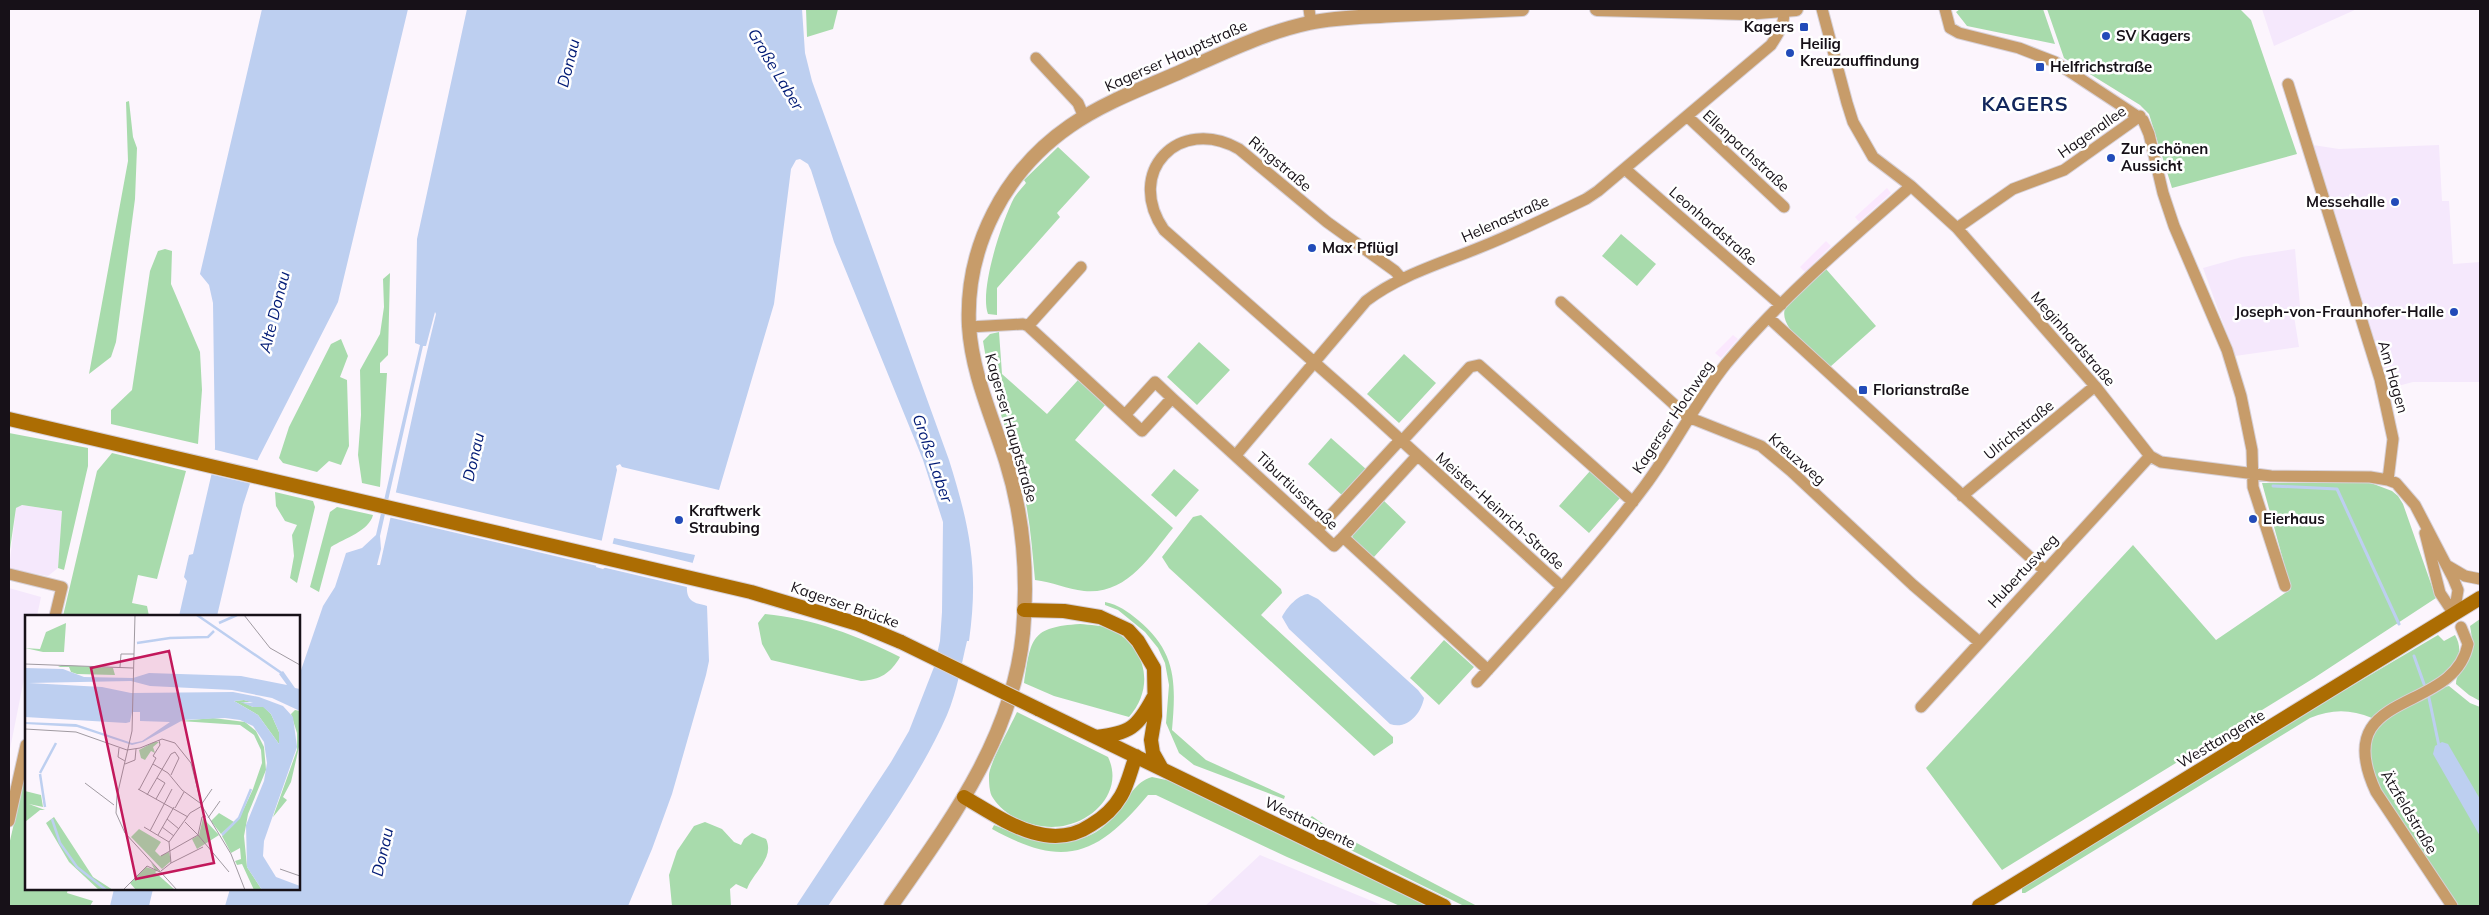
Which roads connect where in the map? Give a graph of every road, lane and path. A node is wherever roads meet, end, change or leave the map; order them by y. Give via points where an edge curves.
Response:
1 (1522, 9) edge
2 (1597, 9) edge
3 (1822, 9) edge
4 (1945, 9) edge
5 (1790, 10) edge
6 (1310, 16) edge
7 (1036, 58) dead end
8 (2288, 84) dead end
9 (2140, 116) junction
10 (1084, 117) junction
11 (1688, 117) junction
12 (1625, 169) junction
13 (1911, 186) junction
14 (1784, 207) dead end
15 (1957, 228) junction
16 (1081, 267) dead end
17 (1402, 279) junction
18 (1561, 302) dead end
19 (1780, 305) junction
20 (1769, 318) junction
21 (1028, 326) junction
22 (969, 327) junction
23 (1314, 363) junction
24 (2095, 386) junction
25 (1172, 398) junction
26 (1125, 415) junction
27 (1688, 417) junction
28 (9, 418) edge
29 (1402, 440) junction
30 (1236, 455) junction
31 (1417, 456) junction
32 (2150, 456) junction
33 (2253, 474) junction
34 (2388, 480) junction
35 (1962, 496) junction
36 (1632, 502) junction
37 (2420, 514) junction
38 (1317, 530) junction
39 (1343, 537) junction
40 (2447, 566) junction
41 (2044, 570) junction
42 (9, 574) edge
43 (2480, 579) edge
44 (2285, 586) dead end
45 (1562, 588) junction
46 (2480, 598) edge
47 (1024, 610) junction
48 (2454, 614) junction
49 (55, 615) edge
50 (2461, 626) dead end
51 (1978, 641) junction
52 (1488, 670) junction
53 (1477, 682) dead end
54 (1153, 698) junction
55 (1921, 707) dead end
56 (1096, 737) junction
57 (25, 749) edge
58 (1136, 756) junction
59 (1162, 769) junction
60 (964, 797) junction
61 (9, 821) edge
62 (891, 906) edge
63 (1444, 906) edge
64 (1979, 906) edge
65 (2452, 906) edge

1 - 6 street, Kagerser Hauptstraße via 1373,17
2 - 5 street via 1746,13
3 - 13 street, Meginhardstraße via 1847,103 1862,138 1873,157
4 - 9 street via 1950,28 1959,34 2019,48 2055,62
5 - 11 street, Helenastraße via 1771,45
6 - 10 street, Kagerser Hauptstraße via 1241,44
7 - 10 street via 1078,104
8 - 34 street, Am Hagen via 2380,379 2392,439
9 - 15 street, Hagenallee via 2064,170 2013,189
9 - 33 street via 2150,134 2174,226 2227,350 2241,396 2252,450
10 - 22 street, Kagerser Hauptstraße via 1033,158 1016,176 996,208 974,266 969,294
11 - 12 street, Helenastraße
11 - 14 street, Ellenpachstraße
12 - 17 street, Helenastraße via 1586,200
12 - 19 street, Leonhardstraße
13 - 15 street, Meginhardstraße
13 - 19 street, Kagerser Hochweg
15 - 24 street, Meginhardstraße
16 - 21 street
17 - 23 street, Helenastraße via 1366,301
17 - 23 street, Ringstraße via 1224,140 1194,139 1167,151 1157,162 1149,188 1156,219 1164,230
18 - 27 street, Kreuzweg
19 - 20 street, Kagerser Hochweg
20 - 27 street, Kagerser Hochweg via 1725,366
20 - 35 street
21 - 22 street
21 - 26 street
22 - 47 street, Kagerser Hauptstraße via 980,385 1015,498 1024,557
23 - 29 street, Meister-Heinrich-Straße
23 - 30 street, Helenastraße
24 - 32 street, Meginhardstraße
24 - 35 street, Ulrichstraße
25 - 26 street via 1142,431
25 - 26 street, Tiburtiusstraße via 1155,382
25 - 30 street, Tiburtiusstraße
27 - 36 street, Kagerser Hochweg
27 - 51 street, Kreuzweg via 1761,446
28 - 56 main road, Kagerser Brücke, bridge via 809,608 901,642
29 - 31 street, Meister-Heinrich-Straße
29 - 36 street via 1470,368 1479,365
29 - 38 street
30 - 38 street, Tiburtiusstraße
31 - 39 street, Meister-Heinrich-Straße
31 - 45 street, Meister-Heinrich-Straße
32 - 33 street via 2161,462
32 - 41 street, Hubertusweg
33 - 34 street
33 - 44 street via 2253,487
34 - 37 street via 2405,492
35 - 41 street
36 - 45 street, Kagerser Hochweg
37 - 40 street
37 - 48 street via 2440,593
38 - 39 street, Tiburtiusstraße via 1334,546
39 - 52 street, Tiburtiusstraße
40 - 43 street via 2465,576
40 - 48 street via 2458,590
41 - 51 street, Hubertusweg
42 - 49 street via 62,587
45 - 52 street, Kagerser Hochweg
46 - 48 main road, Westtangente
47 - 54 main road via 1100,616 1128,630 1148,654 1154,668
47 - 60 street, Kagerser Hauptstraße via 1019,656 1006,707 989,751
48 - 64 main road, Westtangente
50 - 65 street, Ätzfeldstraße via 2468,644 2460,665 2447,678 2372,726 2364,749 2368,775 2376,792
51 - 55 street, Hubertusweg
52 - 53 street, Kagerser Hochweg
54 - 56 main road via 1145,714 1130,730
54 - 59 main road via 1155,716 1151,740 1153,753
56 - 58 main road, Westtangente
57 - 61 street
58 - 59 main road, Westtangente
58 - 60 main road via 1122,795 1112,808 1086,829 1071,834 1058,836 1025,830
59 - 63 main road, Westtangente
60 - 62 street, Kagerser Hauptstraße

